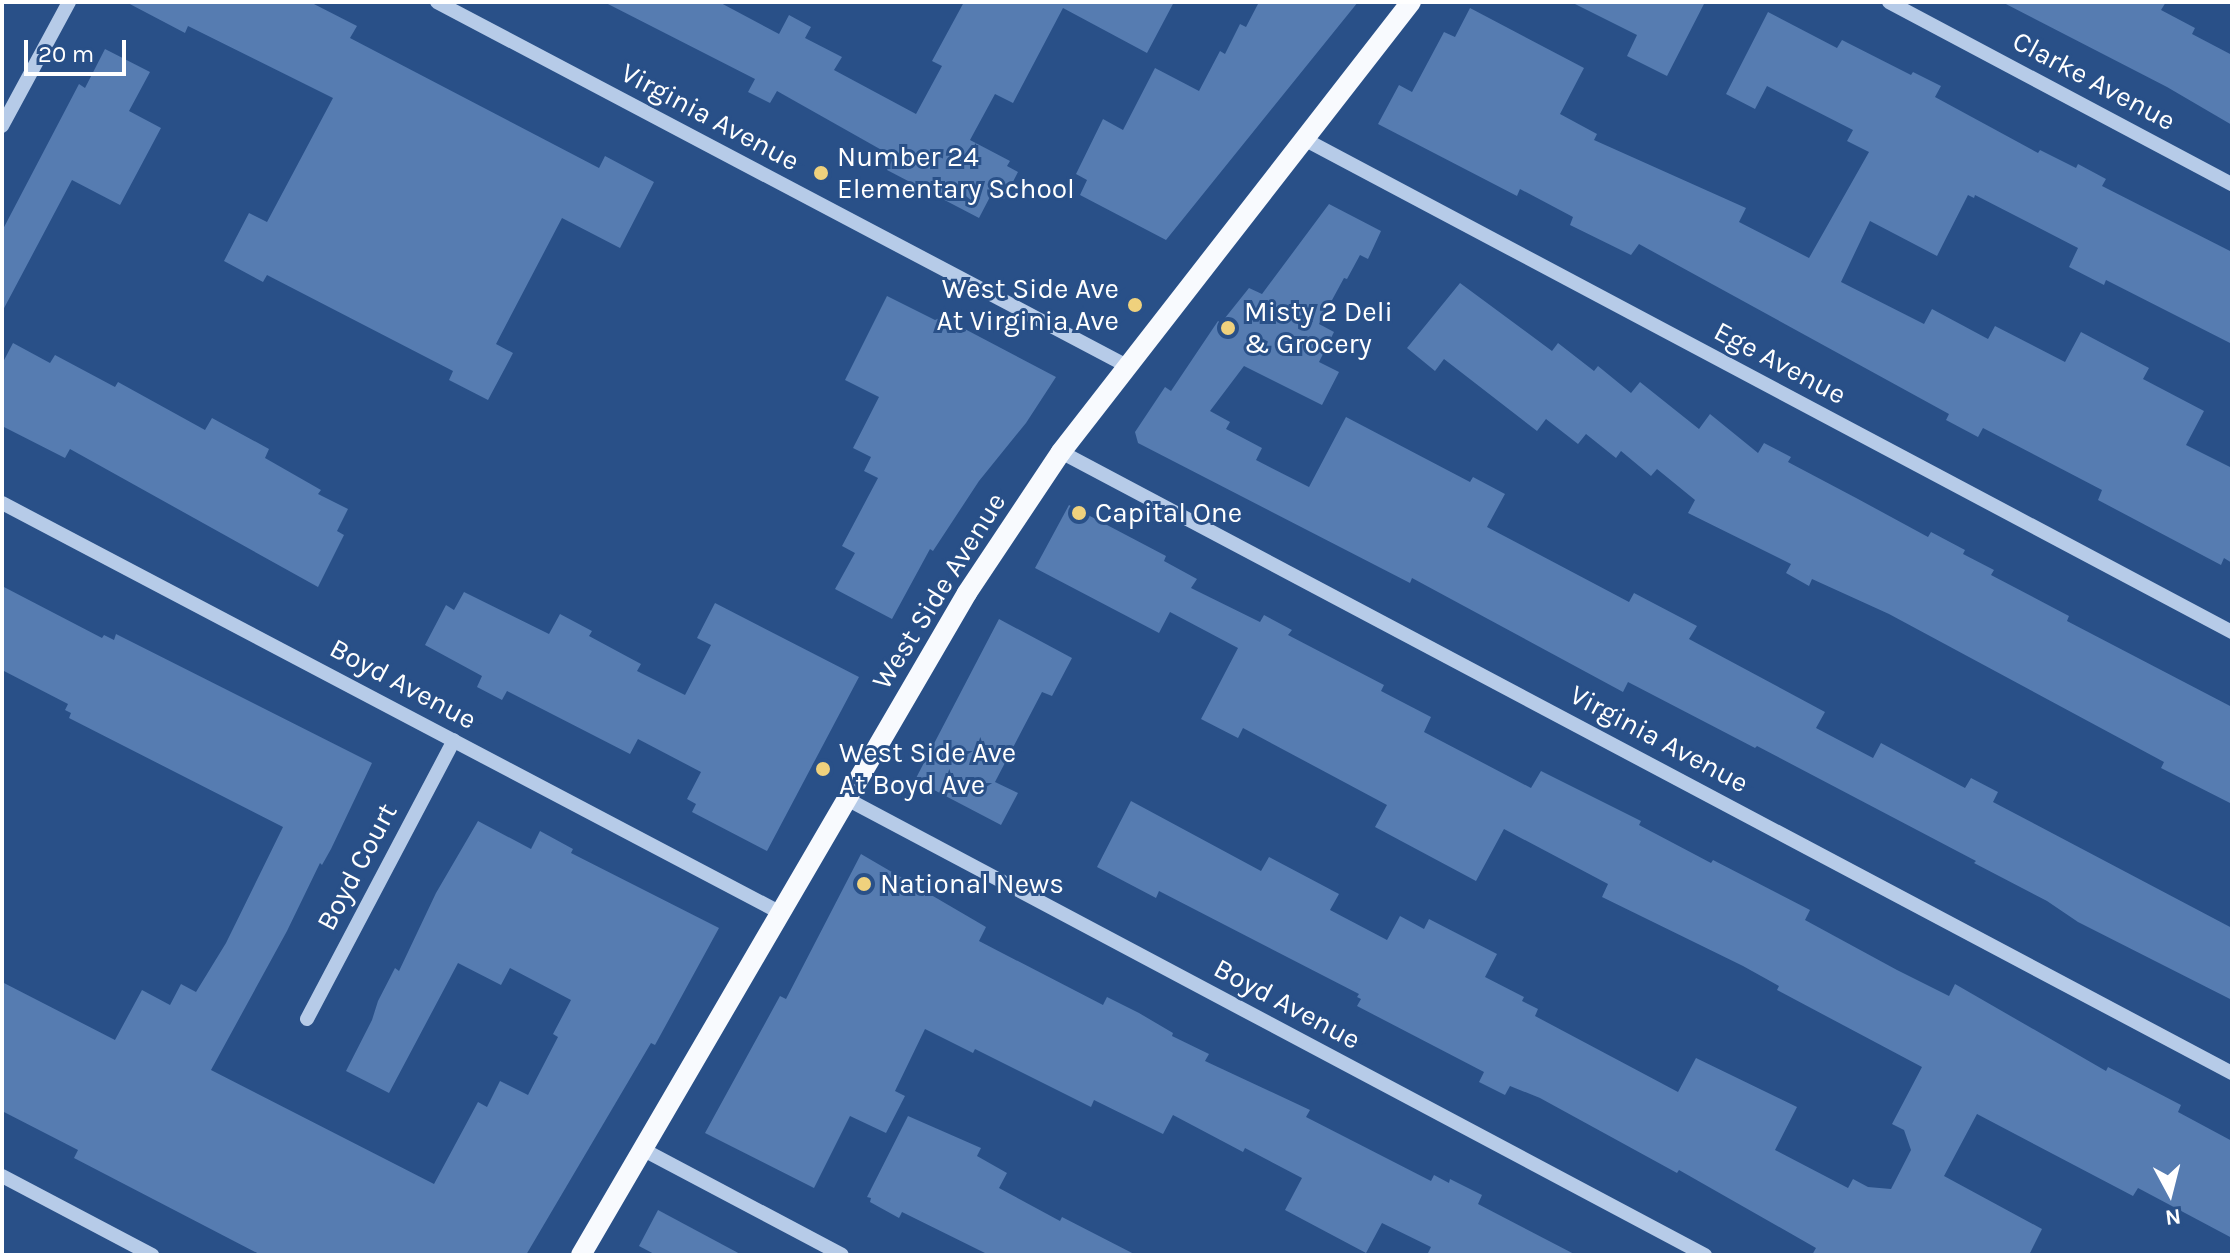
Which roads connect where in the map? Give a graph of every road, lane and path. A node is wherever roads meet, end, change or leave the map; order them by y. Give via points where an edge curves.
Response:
1 (69, 2) edge
2 (437, 2) edge
3 (1411, 2) edge
4 (1889, 2) edge
5 (2, 126) edge
6 (1304, 139) junction
7 (2232, 184) edge
8 (1129, 367) junction
9 (1061, 452) junction
10 (2, 503) edge
11 (2232, 632) edge
12 (454, 740) junction
13 (845, 798) junction
14 (779, 912) junction
15 (307, 1019) dead end
16 (2232, 1073) edge
17 (642, 1149) junction
18 (2, 1176) edge
19 (152, 1255) edge
20 (581, 1255) edge
21 (842, 1255) edge
22 (1705, 1255) edge

1 - 5 street
2 - 8 street, Virginia Avenue
3 - 6 main road, West Side Avenue
4 - 7 street, Clarke Avenue
6 - 8 main road, West Side Avenue
6 - 11 street, Ege Avenue
8 - 9 main road, West Side Avenue
9 - 13 main road, West Side Avenue via 967,593
9 - 16 street, Virginia Avenue
10 - 12 street, Boyd Avenue
12 - 14 street, Boyd Avenue
12 - 15 street, Boyd Court
13 - 14 main road, West Side Avenue
13 - 22 street, Boyd Avenue
14 - 17 main road, West Side Avenue
17 - 20 main road, West Side Avenue
17 - 21 street
18 - 19 street

